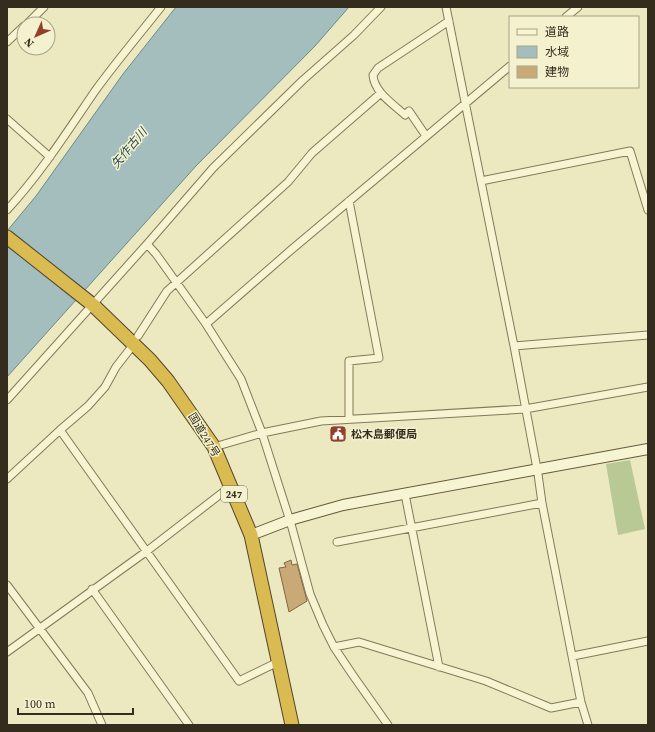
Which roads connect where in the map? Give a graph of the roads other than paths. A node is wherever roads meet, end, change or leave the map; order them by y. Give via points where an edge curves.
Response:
1 (44, 7) edge
2 (161, 7) edge
3 (381, 7) edge
4 (446, 7) edge
5 (578, 7) edge
6 (35, 16) edge
7 (567, 16) edge
8 (449, 21) junction
9 (16, 34) edge
10 (7, 42) edge
11 (509, 67) edge
12 (381, 93) junction
13 (466, 104) junction
14 (7, 119) edge
15 (426, 136) junction
16 (50, 157) junction
17 (481, 181) junction
18 (350, 201) junction
19 (7, 210) edge
20 (648, 210) edge
21 (7, 237) edge
22 (147, 244) junction
23 (176, 282) junction
24 (93, 305) junction
25 (206, 324) junction
26 (648, 335) edge
27 (138, 336) dead end
28 (514, 346) junction
29 (130, 349) dead end
30 (648, 387) edge
31 (7, 400) edge
32 (525, 409) junction
33 (349, 419) junction
34 (60, 430) junction
35 (262, 433) junction
36 (214, 447) junction
37 (648, 449) edge
38 (537, 470) junction
39 (7, 480) edge
40 (231, 486) junction
41 (405, 494) junction
42 (542, 503) junction
43 (290, 520) junction
44 (412, 528) junction
45 (251, 535) junction
46 (337, 542) dead end
47 (147, 551) junction
48 (7, 584) edge
49 (92, 589) junction
50 (38, 628) junction
51 (648, 641) edge
52 (334, 647) junction
53 (7, 652) edge
54 (573, 656) junction
55 (278, 662) junction
56 (439, 667) junction
57 (582, 702) junction
58 (102, 725) edge
59 (189, 725) edge
60 (292, 725) edge
61 (388, 725) edge
62 (588, 725) edge

1 - 6 street
2 - 16 street via 101,84
3 - 22 street via 213,168
4 - 8 street
5 - 7 street
8 - 12 street via 378,68 373,75 373,81
8 - 13 street
9 - 10 street
11 - 13 street
12 - 15 street via 404,115 409,111
12 - 23 street via 312,153 288,182
13 - 15 street
13 - 17 street
14 - 16 street
15 - 18 street
16 - 19 street
17 - 20 street via 630,151
17 - 28 street
18 - 25 street
18 - 33 street via 379,358 349,360
21 - 24 highway, 国道247号 / 247
22 - 23 street
22 - 24 street
23 - 25 street
23 - 27 street via 167,291
24 - 31 street
24 - 36 highway, 国道247号 / 247 via 168,381
25 - 35 street via 241,379
26 - 28 street
28 - 32 street
29 - 34 street via 105,387
30 - 32 street
32 - 33 street
32 - 38 street
33 - 35 street via 321,421
34 - 39 street
34 - 47 street
35 - 36 street
35 - 43 street
36 - 40 highway, 国道247号 / 247
37 - 38 street
38 - 41 street
38 - 42 street
40 - 45 highway, 国道247号 / 247
40 - 47 street
41 - 43 street via 333,508
41 - 44 street
42 - 44 street
42 - 54 street
43 - 45 street
43 - 52 street via 310,594
44 - 46 street
44 - 56 street
45 - 55 highway, 国道247号 / 247
47 - 49 street
47 - 55 street via 239,681
48 - 50 street
49 - 50 street
49 - 59 street
50 - 53 street
50 - 58 street via 88,693
51 - 54 street
52 - 56 street via 359,642
52 - 61 street
54 - 57 street
55 - 60 highway, 国道247号 / 247
56 - 57 street via 486,681 551,708
57 - 62 street

